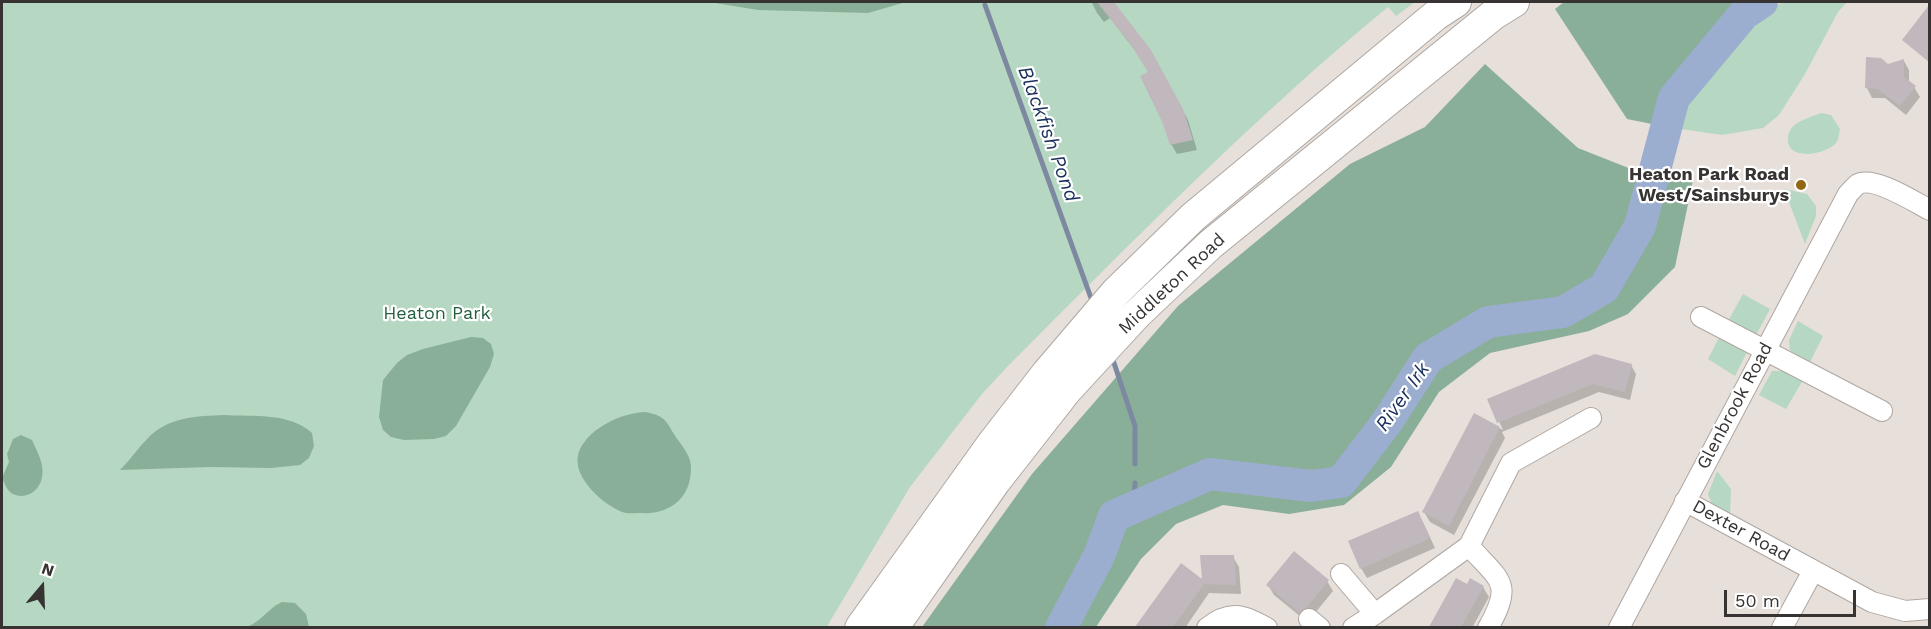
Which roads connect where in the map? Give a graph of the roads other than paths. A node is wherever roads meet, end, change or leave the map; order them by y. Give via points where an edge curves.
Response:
1 (1456, 2) edge
2 (1514, 2) edge
3 (1929, 210) edge
4 (1701, 317) dead end
5 (1766, 350) junction
6 (1882, 411) dead end
7 (1591, 418) dead end
8 (1685, 501) junction
9 (1469, 546) junction
10 (1813, 571) junction
11 (1341, 574) dead end
12 (1929, 609) edge
13 (1375, 614) junction
14 (860, 627) edge
15 (893, 627) edge
16 (1208, 627) edge
17 (1267, 627) edge
18 (1353, 627) edge
19 (1488, 627) edge
20 (1619, 627) edge
21 (1782, 627) edge

1 - 14 highway, Middleton Road via 1193,217 1116,292 991,445
2 - 15 highway, Middleton Road via 1211,244 1137,314 1067,390 995,482
3 - 5 street, Glenbrook Road via 1875,184 1854,187
4 - 5 street
5 - 6 street
5 - 8 street, Glenbrook Road
7 - 9 street via 1511,463
8 - 10 street, Dexter Road
8 - 20 street, Glenbrook Road
9 - 13 street
9 - 19 street via 1501,582 1502,601
10 - 12 street, Dexter Road via 1872,602 1905,611
10 - 21 street
11 - 13 street
13 - 18 street
16 - 17 street via 1230,615 1249,618

